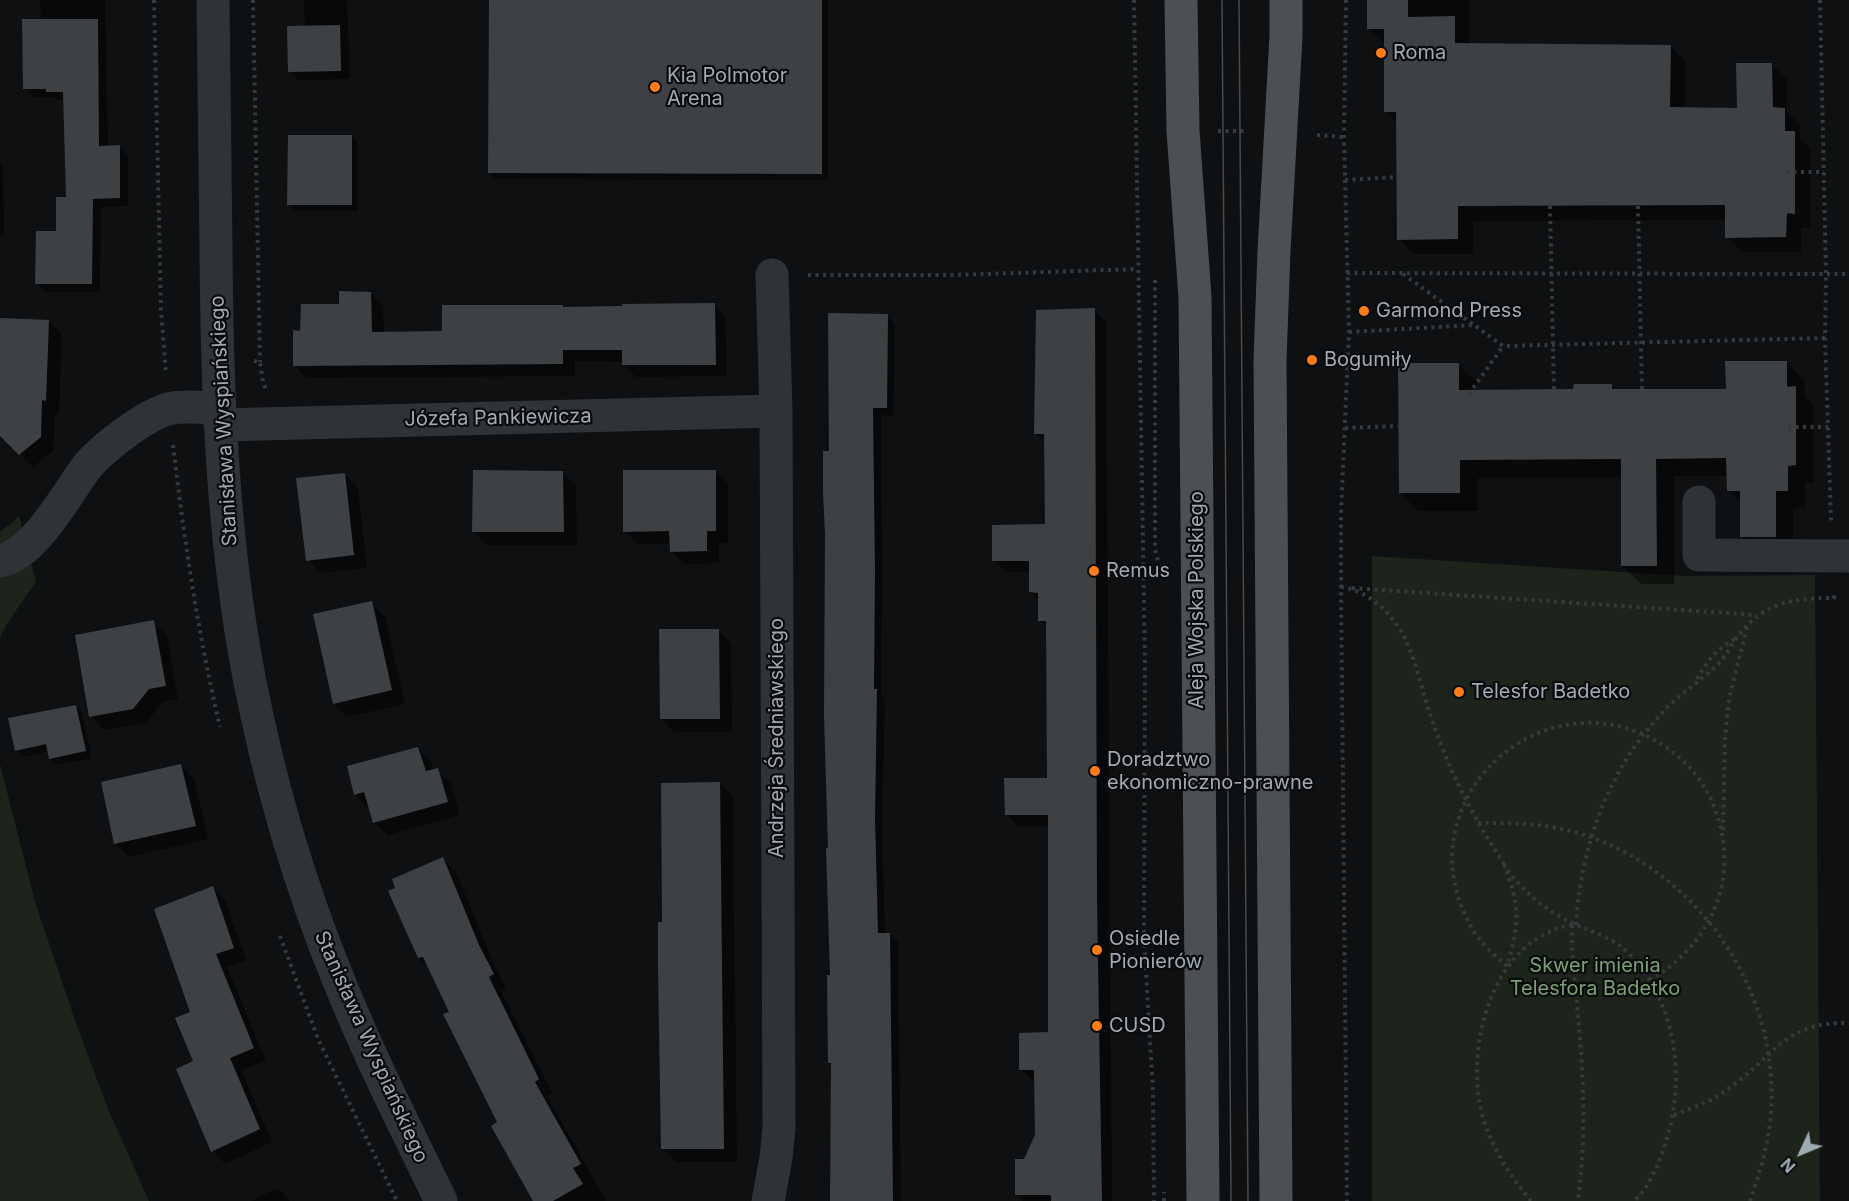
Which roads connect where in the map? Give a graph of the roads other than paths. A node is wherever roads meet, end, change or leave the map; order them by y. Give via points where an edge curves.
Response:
1 (213, 0) edge
2 (1182, 0) edge
3 (1286, 0) edge
4 (772, 274) road end
5 (776, 411) junction
6 (219, 416) junction
7 (1700, 501) dead end
8 (1840, 556) edge
9 (0, 561) edge
10 (441, 1201) edge
11 (768, 1201) edge
12 (1203, 1201) edge
13 (1276, 1201) edge

1 - 6 street, Stanisława Wyspiańskiego
2 - 12 main road, Aleja Wojska Polskiego via 1183,131 1195,297
3 - 13 main road via 1270,360
4 - 5 street, Andrzeja Średniawskiego
5 - 6 street, Józefa Pankiewicza via 268,424
5 - 11 street, Andrzeja Średniawskiego via 778,1128
6 - 9 street, Józefa Pankiewicza via 168,409 112,441 88,466 42,532 10,559
6 - 10 street, Stanisława Wyspiańskiego via 241,633 286,825 338,980
7 - 8 street via 1699,555

